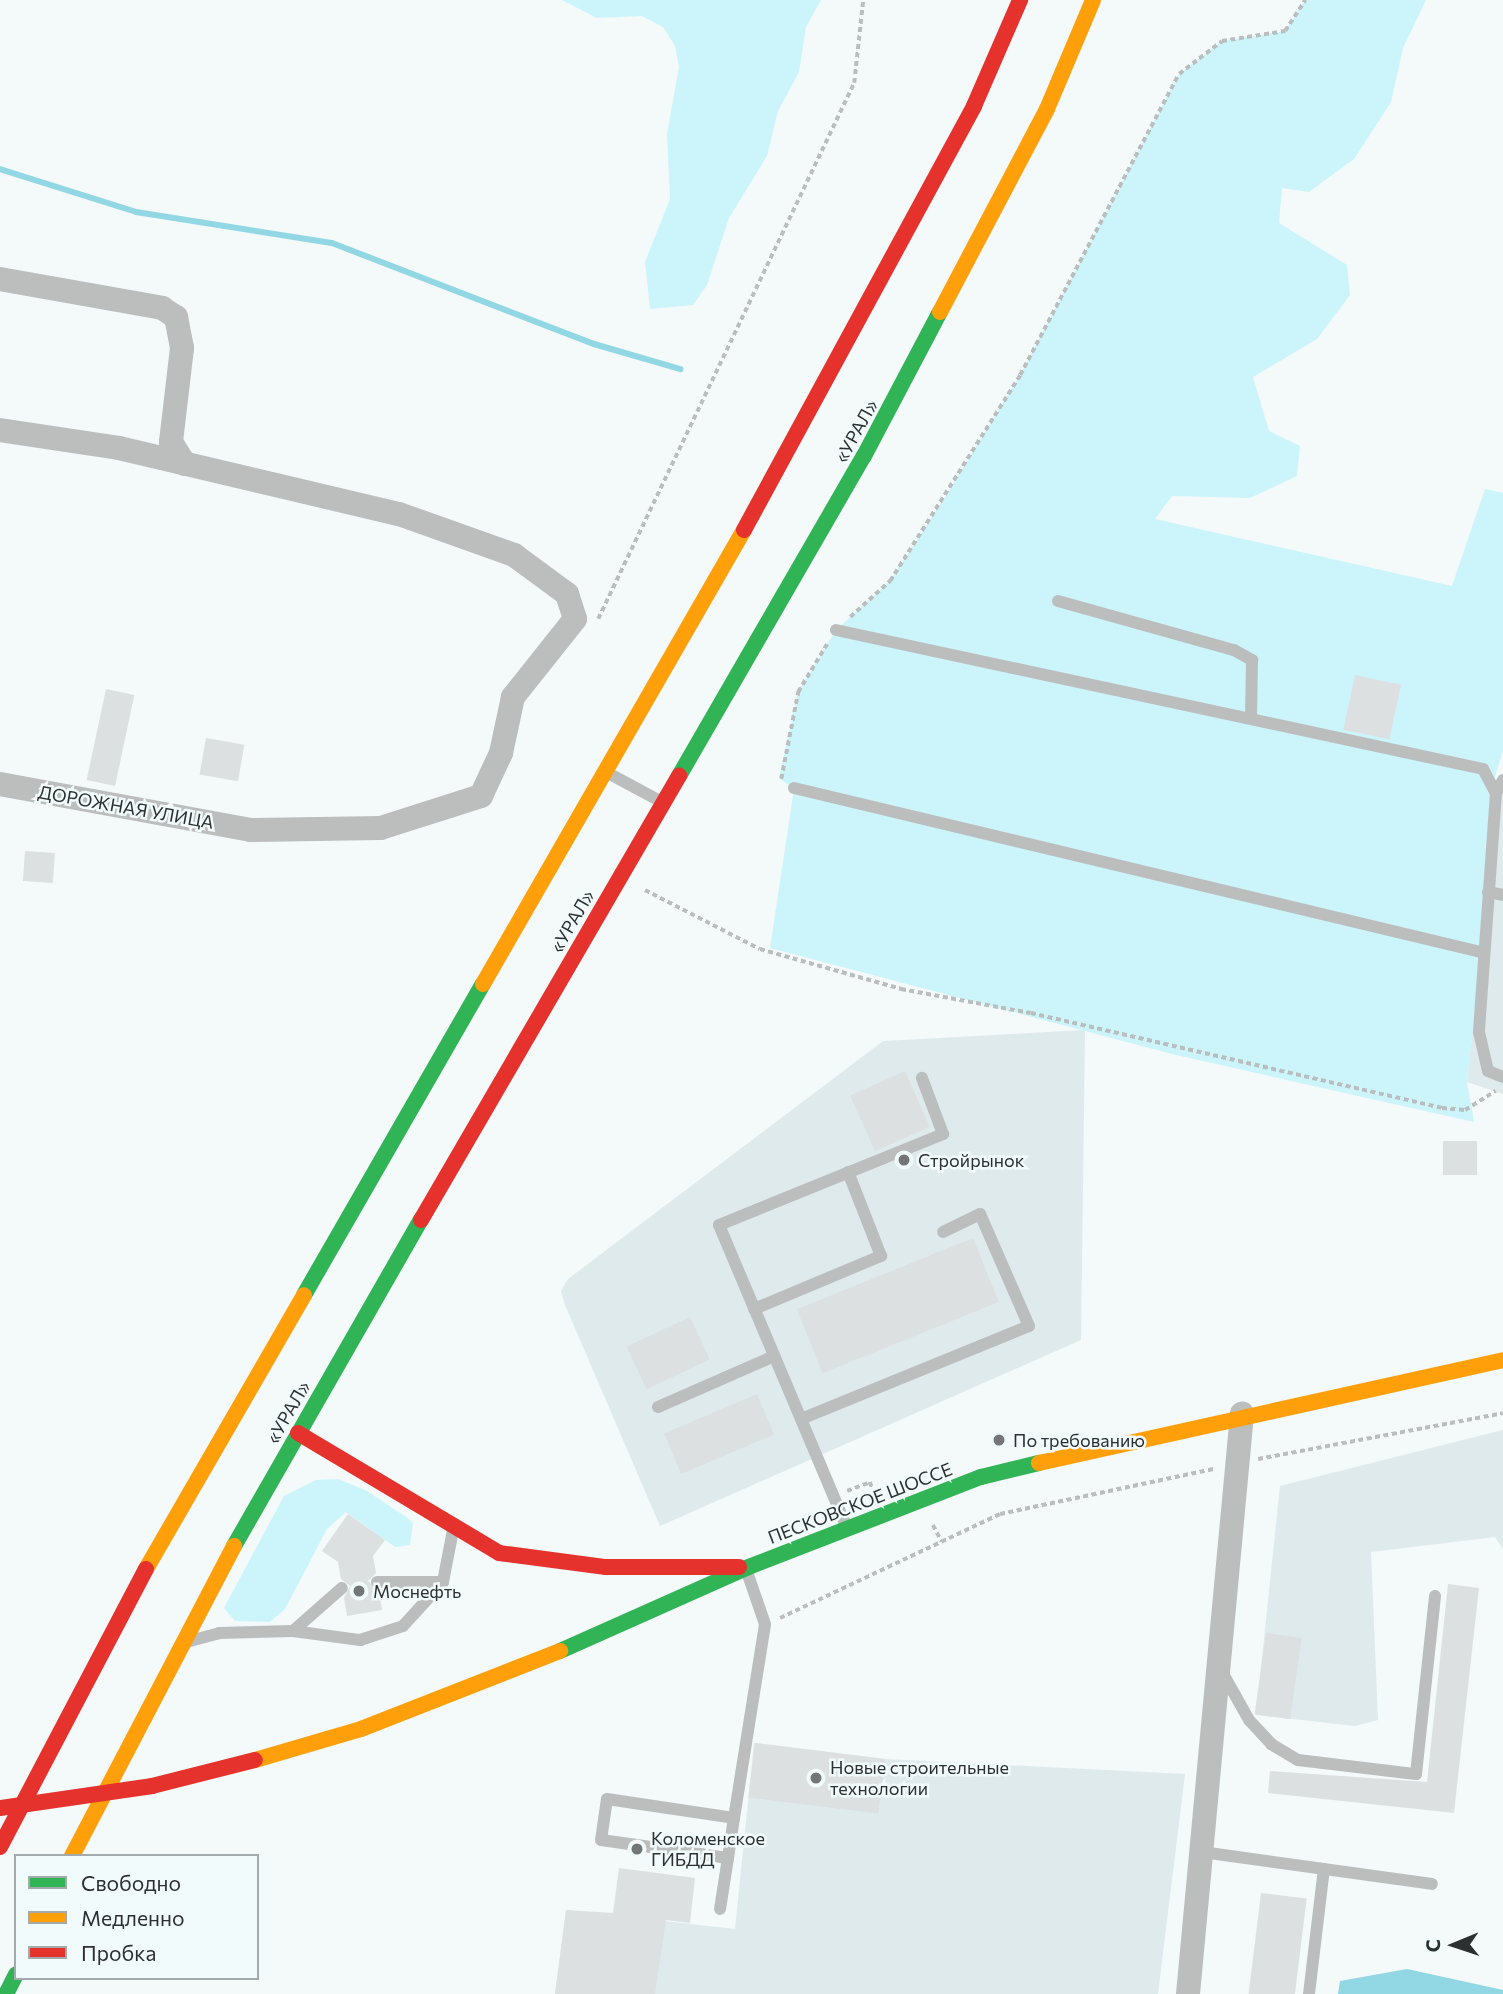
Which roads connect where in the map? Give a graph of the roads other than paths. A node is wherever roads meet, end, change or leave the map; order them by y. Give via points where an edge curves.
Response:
1 (1020, 0) edge
2 (1093, 0) edge
3 (0, 279) edge
4 (0, 430) edge
5 (184, 464) junction
6 (1058, 601) dead end
7 (836, 630) road end
8 (1251, 716) junction
9 (605, 772) junction
10 (1503, 780) edge
11 (0, 784) edge
12 (794, 788) road end
13 (1496, 793) junction
14 (663, 803) junction
15 (1488, 892) junction
16 (1503, 895) edge
17 (1481, 953) junction
18 (1503, 1077) edge
19 (922, 1078) dead end
20 (848, 1172) junction
21 (943, 1232) dead end
22 (754, 1309) junction
23 (774, 1356) junction
24 (1503, 1360) edge
25 (658, 1407) dead end
26 (1242, 1414) junction
27 (801, 1419) junction
28 (298, 1433) junction
29 (847, 1528) junction
30 (453, 1530) junction
31 (667, 1563) junction
32 (746, 1568) junction
33 (377, 1582) dead end
34 (443, 1582) junction
35 (342, 1588) dead end
36 (1436, 1596) dead end
37 (679, 1597) junction
38 (293, 1631) junction
39 (180, 1643) junction
40 (1220, 1669) junction
41 (0, 1808) edge
42 (734, 1818) junction
43 (0, 1847) edge
44 (1202, 1852) junction
45 (73, 1854) edge
46 (728, 1858) junction
47 (1324, 1869) junction
48 (1432, 1885) dead end
49 (720, 1909) dead end
50 (1188, 1994) edge
51 (1309, 1994) edge

1 - 9 main road via 974,106 804,425
2 - 14 main road, «УРАЛ» via 1047,109 943,312
3 - 5 street via 162,308 176,317 182,348 171,442
4 - 5 street
5 - 11 street, ДОРОЖНАЯ УЛИЦА via 399,514 514,555 567,594 575,619 513,696 501,753 481,796 380,828 251,830
6 - 8 lane via 1234,650 1252,660
7 - 8 lane
8 - 13 lane via 1483,769
9 - 14 lane
9 - 43 main road via 134,1590
10 - 13 lane
12 - 17 lane
13 - 15 lane
14 - 28 main road, «УРАЛ»
15 - 16 lane
15 - 17 lane
17 - 18 lane via 1479,1032 1488,1071
19 - 20 lane via 943,1134
20 - 22 lane via 881,1256
20 - 22 lane via 719,1225
21 - 27 lane via 980,1214 1029,1325
22 - 23 lane
23 - 25 lane
23 - 27 lane
24 - 26 main road, ПЕСКОВСКОЕ ШОССЕ
26 - 29 main road, ПЕСКОВСКОЕ ШОССЕ via 1019,1465
26 - 40 street
27 - 29 lane
28 - 30 main road
28 - 39 main road, «УРАЛ»
29 - 32 main road, ПЕСКОВСКОЕ ШОССЕ
30 - 31 main road via 499,1553 542,1561 606,1567
30 - 34 lane
31 - 32 main road
31 - 37 main road via 681,1584
32 - 37 main road, ПЕСКОВСКОЕ ШОССЕ
32 - 42 lane via 765,1625
33 - 34 lane
34 - 38 lane via 403,1626 360,1640
35 - 38 lane
36 - 40 lane via 1416,1774 1298,1760 1271,1744 1250,1720
37 - 41 main road, ПЕСКОВСКОЕ ШОССЕ, bridge via 505,1675 360,1729 152,1786
38 - 39 lane via 219,1633
39 - 45 main road, «УРАЛ»
40 - 44 street
42 - 46 lane
42 - 46 lane via 607,1799 601,1840
44 - 47 lane
44 - 50 street
46 - 49 lane
47 - 48 lane
47 - 51 lane

